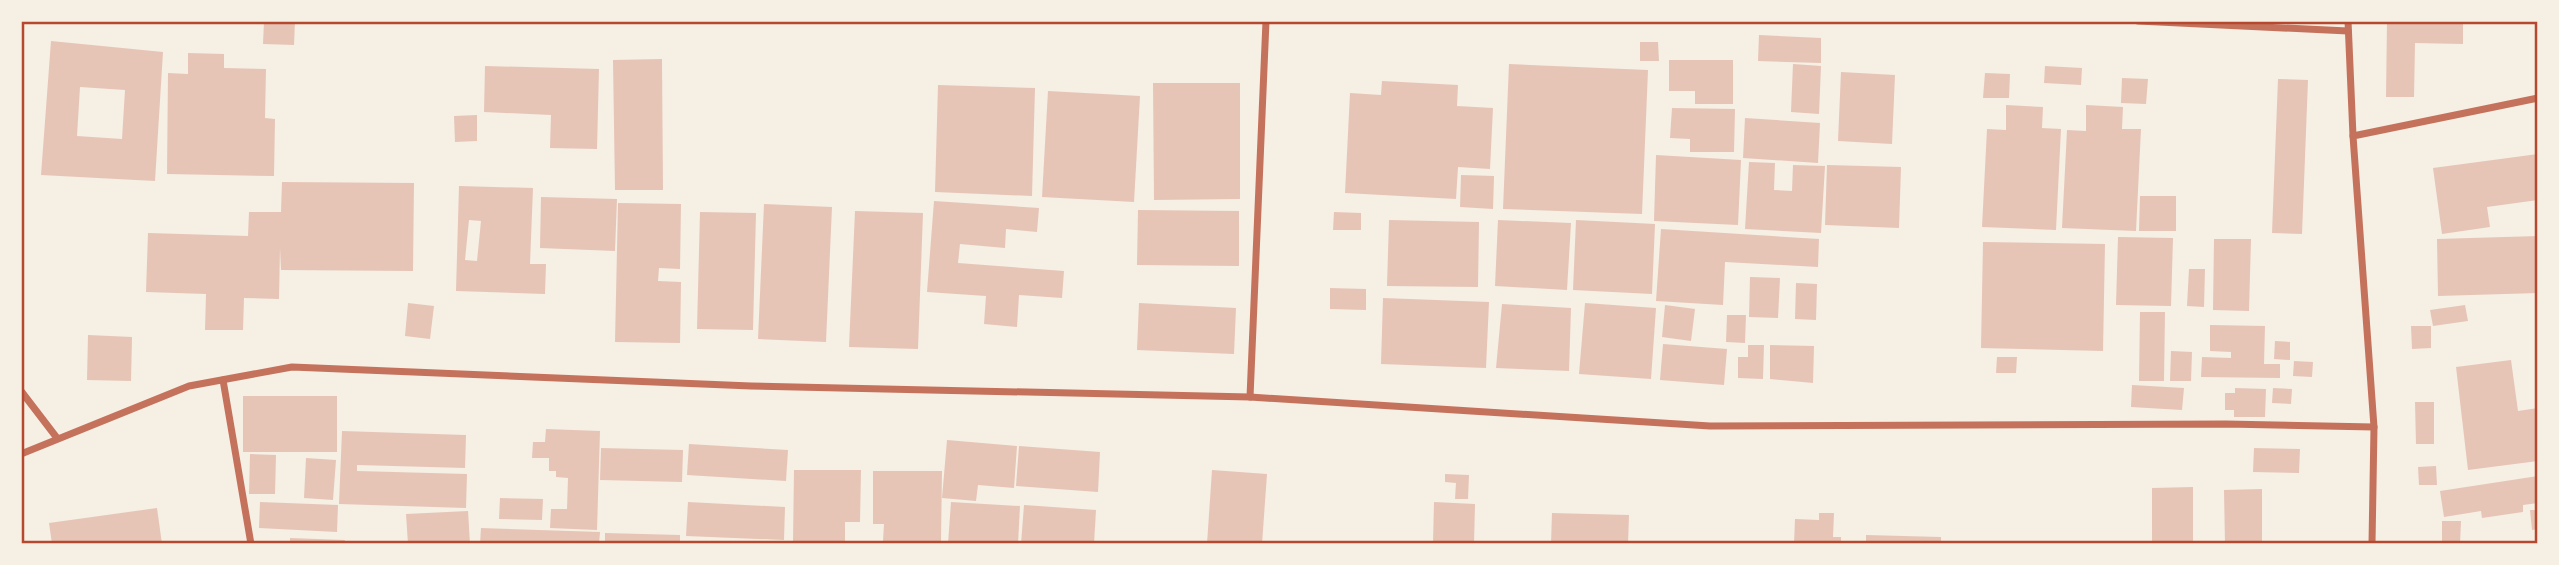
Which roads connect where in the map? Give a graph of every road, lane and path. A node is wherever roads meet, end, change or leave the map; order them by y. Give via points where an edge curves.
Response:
1 (1266, 21) edge
2 (2138, 21) edge
3 (2348, 21) edge
4 (2348, 30) junction
5 (2538, 98) edge
6 (2353, 136) junction
7 (223, 380) junction
8 (21, 391) edge
9 (1250, 397) junction
10 (2374, 427) junction
11 (57, 438) junction
12 (21, 454) edge
13 (251, 544) edge
14 (2372, 544) edge

1 - 9 street
2 - 4 street
3 - 4 street
4 - 6 street
5 - 6 street
6 - 10 street
7 - 9 street via 292,367 751,386
7 - 11 street via 189,386
7 - 13 street
8 - 11 street
9 - 10 street via 1710,426
10 - 14 street
11 - 12 street

